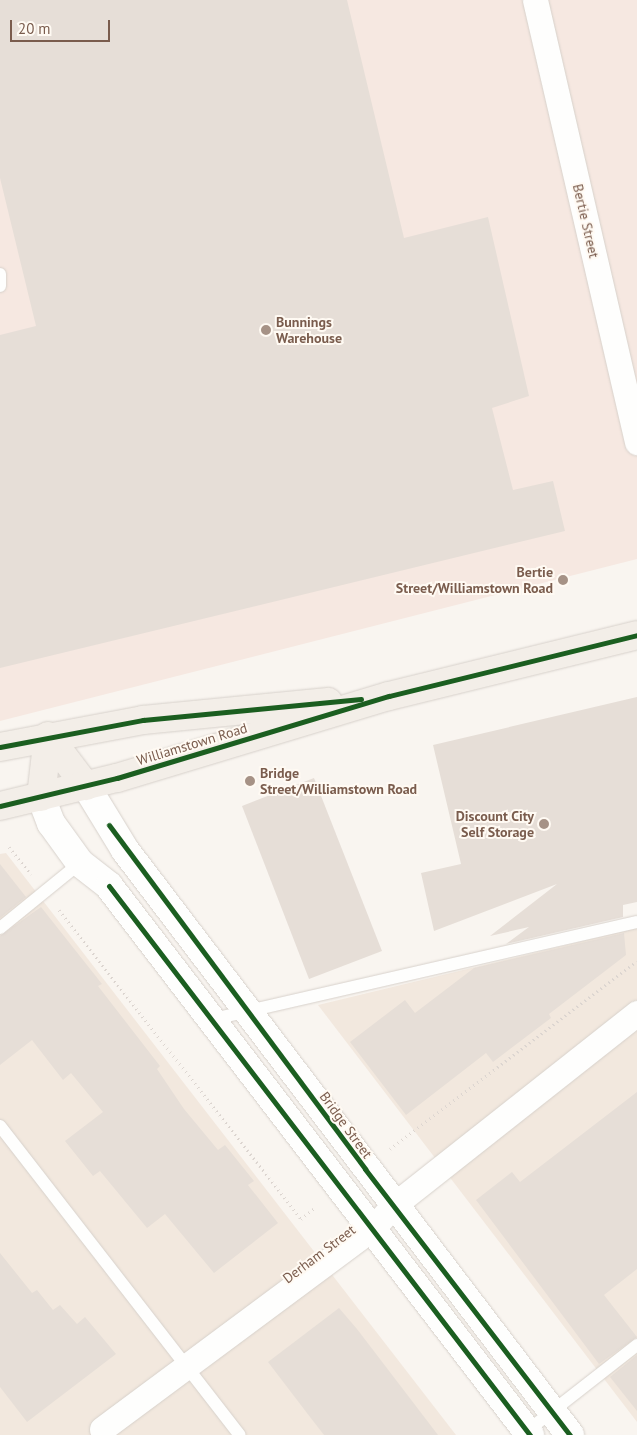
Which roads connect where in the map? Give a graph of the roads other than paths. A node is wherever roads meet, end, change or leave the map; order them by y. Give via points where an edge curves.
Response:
1 (535, 0) edge
2 (0, 274) edge
3 (0, 286) edge
4 (637, 442) edge
5 (637, 635) edge
6 (389, 696) junction
7 (48, 736) junction
8 (0, 747) edge
9 (86, 786) junction
10 (40, 797) junction
11 (0, 806) edge
12 (80, 863) junction
13 (637, 922) edge
14 (0, 928) edge
15 (249, 1011) junction
16 (637, 1013) edge
17 (209, 1020) junction
18 (0, 1126) edge
19 (394, 1205) junction
20 (373, 1228) junction
21 (637, 1345) edge
22 (187, 1366) junction
23 (552, 1410) junction
24 (102, 1429) dead end
25 (529, 1433) edge
26 (240, 1435) edge
27 (570, 1435) edge

1 - 4 street, Bertie Street
2 - 3 lane
5 - 6 main road, Williamstown Road
6 - 7 main road, Williamstown Road via 143,720
6 - 9 main road, Williamstown Road
7 - 8 main road, Williamstown Road
7 - 9 main road
7 - 10 main road
9 - 10 main road, Williamstown Road
9 - 15 street, Bridge Street via 124,850
10 - 11 main road, Williamstown Road
10 - 12 street via 51,823
12 - 14 lane
12 - 17 street via 109,886
13 - 15 lane
15 - 17 lane
15 - 19 street, Bridge Street
16 - 19 street, Derham Street
17 - 20 street
18 - 22 lane
19 - 20 street, Derham Street
19 - 23 street, Bridge Street
20 - 22 street, Derham Street
20 - 25 street
21 - 23 lane
22 - 24 street, Derham Street
22 - 26 lane
23 - 25 lane
23 - 27 street, Bridge Street

